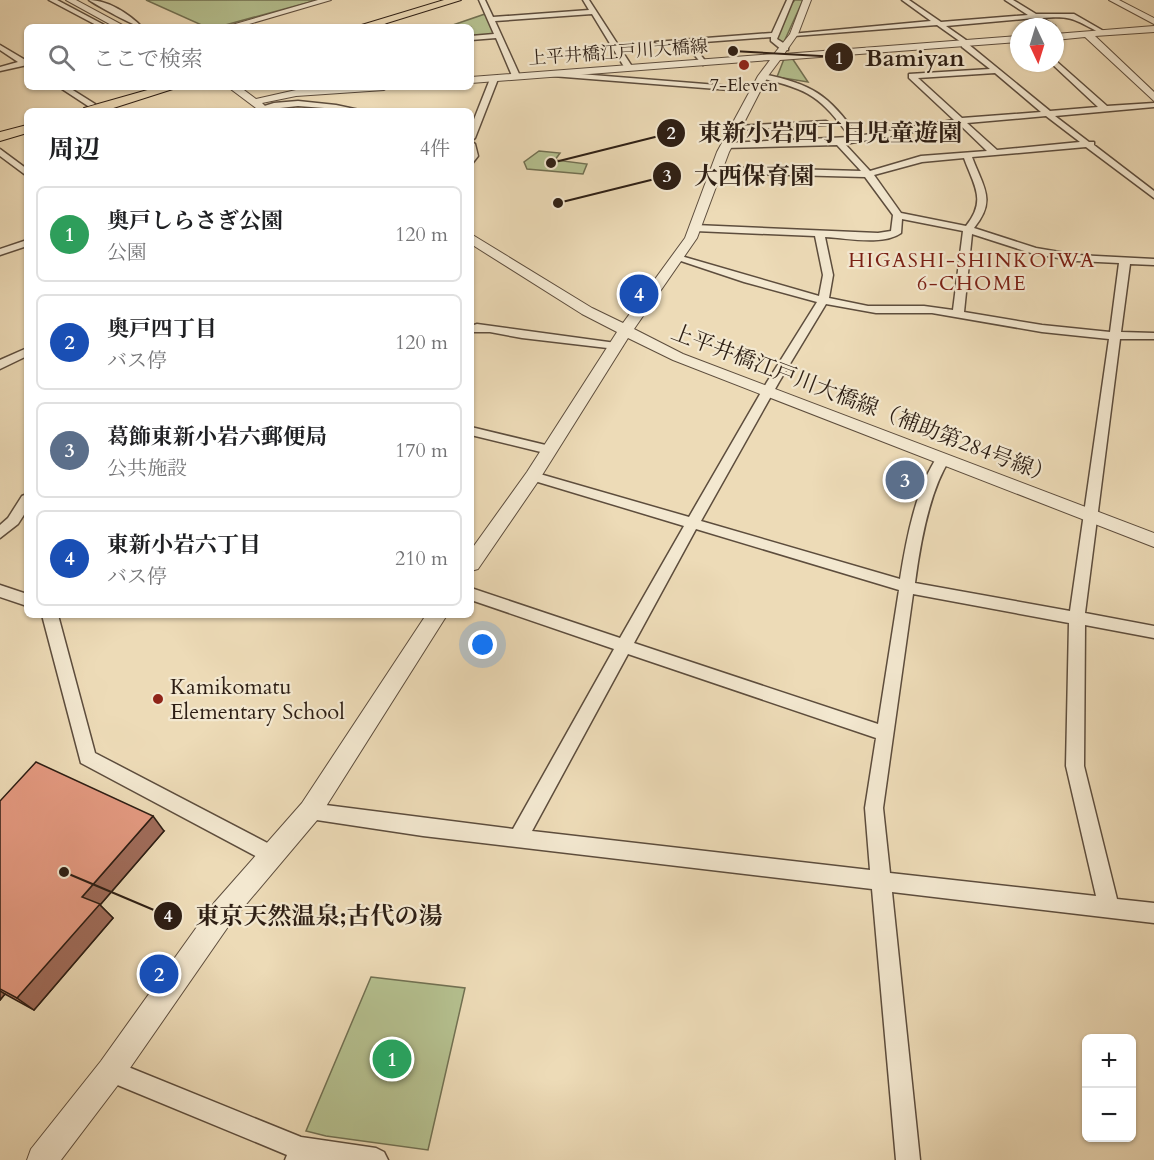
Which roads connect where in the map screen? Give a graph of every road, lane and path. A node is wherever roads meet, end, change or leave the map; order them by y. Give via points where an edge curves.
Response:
1 (52, 0) edge
2 (70, 0) edge
3 (92, 0) edge
4 (327, 0) edge
5 (456, 0) edge
6 (473, 0) edge
7 (482, 0) edge
8 (586, 0) edge
9 (790, 0) edge
10 (807, 0) edge
11 (905, 0) edge
12 (1008, 0) edge
13 (1113, 0) edge
14 (593, 12) junction
15 (1035, 16) junction
16 (1038, 18) edge
17 (490, 19) junction
18 (1154, 21) edge
19 (939, 23) junction
20 (99, 24) edge
21 (116, 24) edge
22 (134, 24) edge
23 (240, 24) edge
24 (372, 24) edge
25 (389, 24) edge
26 (1154, 29) edge
27 (1064, 33) edge
28 (1104, 33) junction
29 (794, 34) junction
30 (1087, 34) junction
31 (775, 35) junction
32 (498, 36) junction
33 (1064, 36) edge
34 (1068, 36) junction
35 (474, 38) edge
36 (1010, 40) edge
37 (686, 41) junction
38 (659, 42) dead end
39 (965, 43) junction
40 (0, 47) edge
41 (782, 53) junction
42 (24, 62) edge
43 (24, 63) edge
44 (703, 63) junction
45 (682, 64) junction
46 (629, 68) junction
47 (0, 69) edge
48 (997, 70) junction
49 (1064, 70) edge
50 (555, 74) junction
51 (516, 76) junction
52 (763, 76) junction
53 (494, 78) junction
54 (474, 80) edge
55 (685, 84) junction
56 (67, 90) edge
57 (142, 90) edge
58 (162, 90) edge
59 (237, 90) edge
60 (340, 90) edge
61 (755, 90) junction
62 (1154, 98) edge
63 (1154, 105) edge
64 (261, 107) edge
65 (94, 108) edge
66 (98, 108) edge
67 (98, 108) edge
68 (340, 108) edge
69 (1105, 109) junction
70 (1048, 114) junction
71 (960, 122) junction
72 (474, 123) edge
73 (826, 123) dead end
74 (24, 124) edge
75 (736, 128) junction
76 (0, 130) edge
77 (24, 130) edge
78 (0, 137) edge
79 (855, 138) junction
80 (839, 142) junction
81 (1091, 144) junction
82 (727, 146) junction
83 (0, 152) edge
84 (994, 152) junction
85 (967, 154) junction
86 (715, 170) junction
87 (24, 171) edge
88 (868, 174) junction
89 (1154, 195) edge
90 (898, 215) junction
91 (695, 228) junction
92 (968, 229) junction
93 (819, 234) junction
94 (474, 240) edge
95 (24, 244) edge
96 (0, 252) edge
97 (677, 258) junction
98 (1125, 260) junction
99 (1154, 262) edge
100 (824, 301) junction
101 (958, 315) junction
102 (475, 328) edge
103 (1154, 336) edge
104 (1113, 337) junction
105 (620, 339) junction
106 (24, 354) edge
107 (0, 365) edge
108 (767, 392) junction
109 (474, 432) edge
110 (549, 450) junction
111 (943, 459) junction
112 (532, 476) junction
113 (24, 504) edge
114 (1089, 515) junction
115 (693, 522) junction
116 (0, 533) edge
117 (1154, 540) edge
118 (474, 560) edge
119 (907, 587) junction
120 (0, 591) edge
121 (474, 595) edge
122 (24, 599) edge
123 (51, 618) edge
124 (435, 618) edge
125 (1077, 618) junction
126 (1154, 632) edge
127 (625, 647) junction
128 (885, 734) junction
129 (310, 811) junction
130 (518, 838) junction
131 (272, 855) junction
132 (881, 880) junction
133 (1109, 908) junction
134 (1154, 913) edge
135 (111, 1071) junction
136 (299, 1154) edge
137 (42, 1160) edge
138 (376, 1160) edge
139 (908, 1160) edge

1 - 20 street
2 - 21 street
3 - 22 street
4 - 23 street
5 - 24 main road
6 - 25 main road
7 - 17 street
8 - 14 street
9 - 31 street
10 - 29 street
11 - 19 street
12 - 15 street
13 - 18 street
14 - 17 street
14 - 46 street
15 - 16 street
15 - 19 street
15 - 28 street via 1072,15
17 - 32 street
19 - 29 street
19 - 39 street
26 - 28 street
27 - 34 street
28 - 30 street
29 - 41 street
30 - 34 street
30 - 62 street
31 - 37 street
31 - 41 street via 773,40
32 - 35 street
32 - 51 street
33 - 34 street
36 - 39 street, 上平井橋江戸川大橋線
37 - 38 street
37 - 44 street
39 - 41 street, 上平井橋江戸川大橋線
39 - 48 street
40 - 42 street
41 - 44 street, 上平井橋江戸川大橋線
41 - 52 street
43 - 47 street
44 - 45 street, 上平井橋江戸川大橋線
45 - 46 street, 上平井橋江戸川大橋線
45 - 55 street
46 - 50 street, 上平井橋江戸川大橋線
48 - 70 street
48 - 71 street via 912,76
49 - 69 street
50 - 51 street, 上平井橋江戸川大橋線
50 - 55 street
51 - 53 street, 上平井橋江戸川大橋線
52 - 61 street
52 - 79 street via 814,91
53 - 54 street, 上平井橋江戸川大橋線
53 - 72 street
55 - 61 street
56 - 65 street
57 - 66 main road
58 - 67 main road
59 - 64 street
60 - 64 street via 296,93
61 - 75 street
63 - 69 street
64 - 68 street via 275,104
69 - 70 street
70 - 71 street
70 - 81 street
71 - 79 street
71 - 84 street
73 - 75 street
74 - 76 main road
75 - 82 street
77 - 78 main road
79 - 80 street
80 - 82 street
80 - 88 street
81 - 84 street
81 - 89 street
82 - 86 street
83 - 87 street
84 - 85 street
85 - 88 street via 921,159
85 - 92 street via 984,201 979,216
86 - 88 street
86 - 91 street
88 - 90 street
90 - 92 street
90 - 93 street via 896,233
91 - 93 street
91 - 97 street
92 - 98 street via 1034,251
92 - 101 street
93 - 100 street via 828,275
94 - 105 street, 上平井橋江戸川大橋線（補助第284号線）
95 - 96 street
97 - 100 street
97 - 105 street
98 - 99 street
98 - 104 street
100 - 101 street via 871,310 925,309
100 - 108 street
101 - 104 street
102 - 105 street
103 - 104 street
104 - 114 street
105 - 108 street, 上平井橋江戸川大橋線（補助第284号線）
105 - 110 street
106 - 107 street
108 - 111 street, 上平井橋江戸川大橋線（補助第284号線）
108 - 115 street
109 - 110 street
110 - 112 street
111 - 114 street, 上平井橋江戸川大橋線（補助第284号線）
111 - 119 street via 934,472 912,552
112 - 115 street
112 - 118 street
113 - 116 street
114 - 117 street, 上平井橋江戸川大橋線（補助第284号線）
114 - 125 street
115 - 119 street
115 - 127 street
119 - 125 street
119 - 128 street
120 - 122 street
121 - 127 street
123 - 131 street via 87,758
124 - 129 street
125 - 126 street
125 - 133 street via 1075,766
127 - 128 street
127 - 130 street
128 - 132 street via 874,808
129 - 130 street
129 - 131 street
130 - 132 street
131 - 135 street via 223,912
132 - 133 street
132 - 139 street
133 - 134 street
135 - 136 street
135 - 137 street
136 - 138 street

